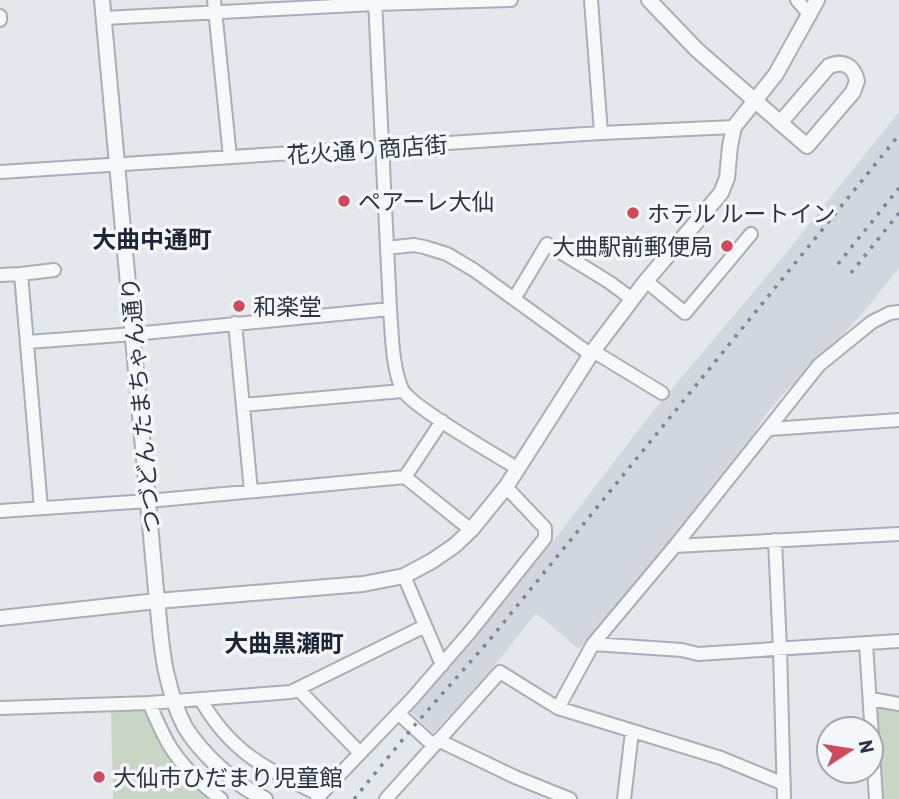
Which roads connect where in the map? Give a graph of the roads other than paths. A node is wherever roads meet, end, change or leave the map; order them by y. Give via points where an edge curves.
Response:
1 (102, 0) edge
2 (510, 0) edge
3 (591, 0) edge
4 (649, 0) edge
5 (797, 0) edge
6 (817, 0) edge
7 (375, 2) edge
8 (215, 6) edge
9 (810, 15) junction
10 (104, 18) junction
11 (756, 101) junction
12 (780, 123) junction
13 (734, 127) junction
14 (601, 133) junction
15 (381, 147) junction
16 (230, 158) junction
17 (118, 164) junction
18 (0, 172) edge
19 (751, 234) dead end
20 (387, 248) junction
21 (54, 270) dead end
22 (22, 274) junction
23 (0, 275) edge
24 (646, 281) junction
25 (514, 299) junction
26 (632, 299) junction
27 (390, 309) junction
28 (899, 312) edge
29 (235, 323) junction
30 (134, 334) junction
31 (28, 342) junction
32 (591, 353) junction
33 (402, 391) junction
34 (663, 393) dead end
35 (243, 405) junction
36 (899, 420) edge
37 (442, 421) junction
38 (770, 429) junction
39 (517, 468) junction
40 (405, 477) junction
41 (506, 487) junction
42 (251, 491) junction
43 (148, 501) junction
44 (41, 508) junction
45 (0, 511) edge
46 (471, 530) junction
47 (899, 534) edge
48 (775, 540) junction
49 (675, 546) junction
50 (404, 576) junction
51 (158, 601) junction
52 (0, 618) edge
53 (425, 626) junction
54 (899, 641) edge
55 (593, 644) junction
56 (866, 644) junction
57 (780, 649) junction
58 (442, 665) junction
59 (298, 689) junction
60 (871, 699) junction
61 (201, 700) junction
62 (174, 701) junction
63 (149, 703) junction
64 (899, 704) edge
65 (0, 708) edge
66 (558, 708) junction
67 (398, 713) junction
68 (632, 732) junction
69 (435, 743) junction
70 (360, 753) junction
71 (784, 784) junction
72 (319, 797) edge
73 (221, 799) edge
74 (265, 799) edge
75 (386, 799) edge
76 (570, 799) edge
77 (624, 799) edge
78 (784, 799) edge
79 (876, 799) edge

1 - 10 street, つづどん たまちゃん通り
2 - 7 street
3 - 14 street
4 - 11 street
5 - 9 street
6 - 9 street
7 - 8 street
7 - 15 street
8 - 10 street
8 - 16 street
9 - 11 street
10 - 17 street, つづどん たまちゃん通り
11 - 12 street
11 - 13 street
12 - 12 street via 829,66 842,63 853,70 857,81 853,92 807,146
13 - 14 street, 花火通り商店街
13 - 24 street via 721,193
14 - 15 street, 花火通り商店街
15 - 16 street, 花火通り商店街
15 - 20 street
16 - 17 street, 花火通り商店街
17 - 18 street, 花火通り商店街
17 - 30 street, つづどん たまちゃん通り
19 - 24 street via 685,313
20 - 25 street via 414,245 447,254
20 - 27 street
21 - 22 street
22 - 23 street
22 - 31 street
24 - 26 street
25 - 26 street via 547,244
25 - 32 street
26 - 32 street
27 - 29 street
27 - 33 street
28 - 38 street via 872,322 819,365
29 - 30 street
29 - 35 street
30 - 31 street
30 - 43 street, つづどん たまちゃん通り
31 - 44 street
32 - 34 street
32 - 39 street
33 - 35 street
33 - 37 street
35 - 42 street
36 - 38 street
37 - 39 street
37 - 40 street
38 - 49 street
39 - 41 street
40 - 42 street
40 - 46 street
41 - 46 street
41 - 58 street via 545,528 545,538
42 - 43 street
43 - 44 street
43 - 51 street, つづどん たまちゃん通り
44 - 45 street
46 - 50 street
47 - 48 street
48 - 49 street
48 - 57 street
49 - 55 street
50 - 51 street via 363,584
50 - 53 street
51 - 52 street
51 - 62 street, つづどん たまちゃん通り via 166,674
53 - 58 street
53 - 59 street
54 - 56 street
55 - 57 street via 698,654
55 - 66 street
56 - 57 street
56 - 60 street
57 - 71 street
58 - 67 street
59 - 61 street
59 - 70 street
60 - 64 street
60 - 79 street
61 - 62 street
61 - 72 street via 227,738 249,757
62 - 63 street
62 - 74 street, つづどん たまちゃん通り via 186,727 215,763
63 - 65 street
63 - 73 street via 181,762
66 - 68 street
66 - 69 street via 500,672
67 - 69 street
67 - 70 street
68 - 71 street via 721,758
68 - 77 street
69 - 75 street
69 - 76 street
70 - 72 street
71 - 78 street

